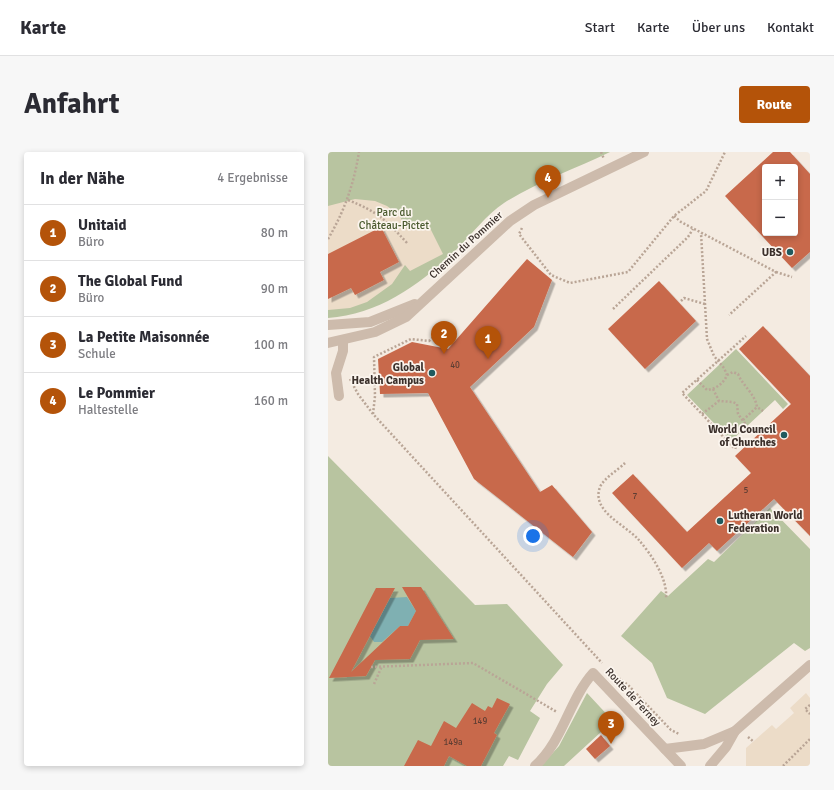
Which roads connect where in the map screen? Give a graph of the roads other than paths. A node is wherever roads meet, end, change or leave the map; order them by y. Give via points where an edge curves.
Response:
1 (644, 152) edge
2 (424, 300) junction
3 (328, 325) edge
4 (342, 341) junction
5 (328, 343) edge
6 (339, 396) dead end
7 (810, 665) edge
8 (735, 731) junction
9 (665, 749) junction
10 (535, 766) edge
11 (681, 766) edge
12 (710, 766) edge

1 - 2 street, Chemin du Pommier via 534,205 510,221
2 - 3 street via 370,322
2 - 4 street, Chemin du Pommier via 406,316 389,326
4 - 5 street, Chemin du Pommier
4 - 6 street via 343,351 336,373
7 - 8 street
8 - 9 street via 704,744
8 - 12 street
9 - 10 street, Route de Ferney via 594,673 582,685 551,748
9 - 11 street, Route de Ferney

